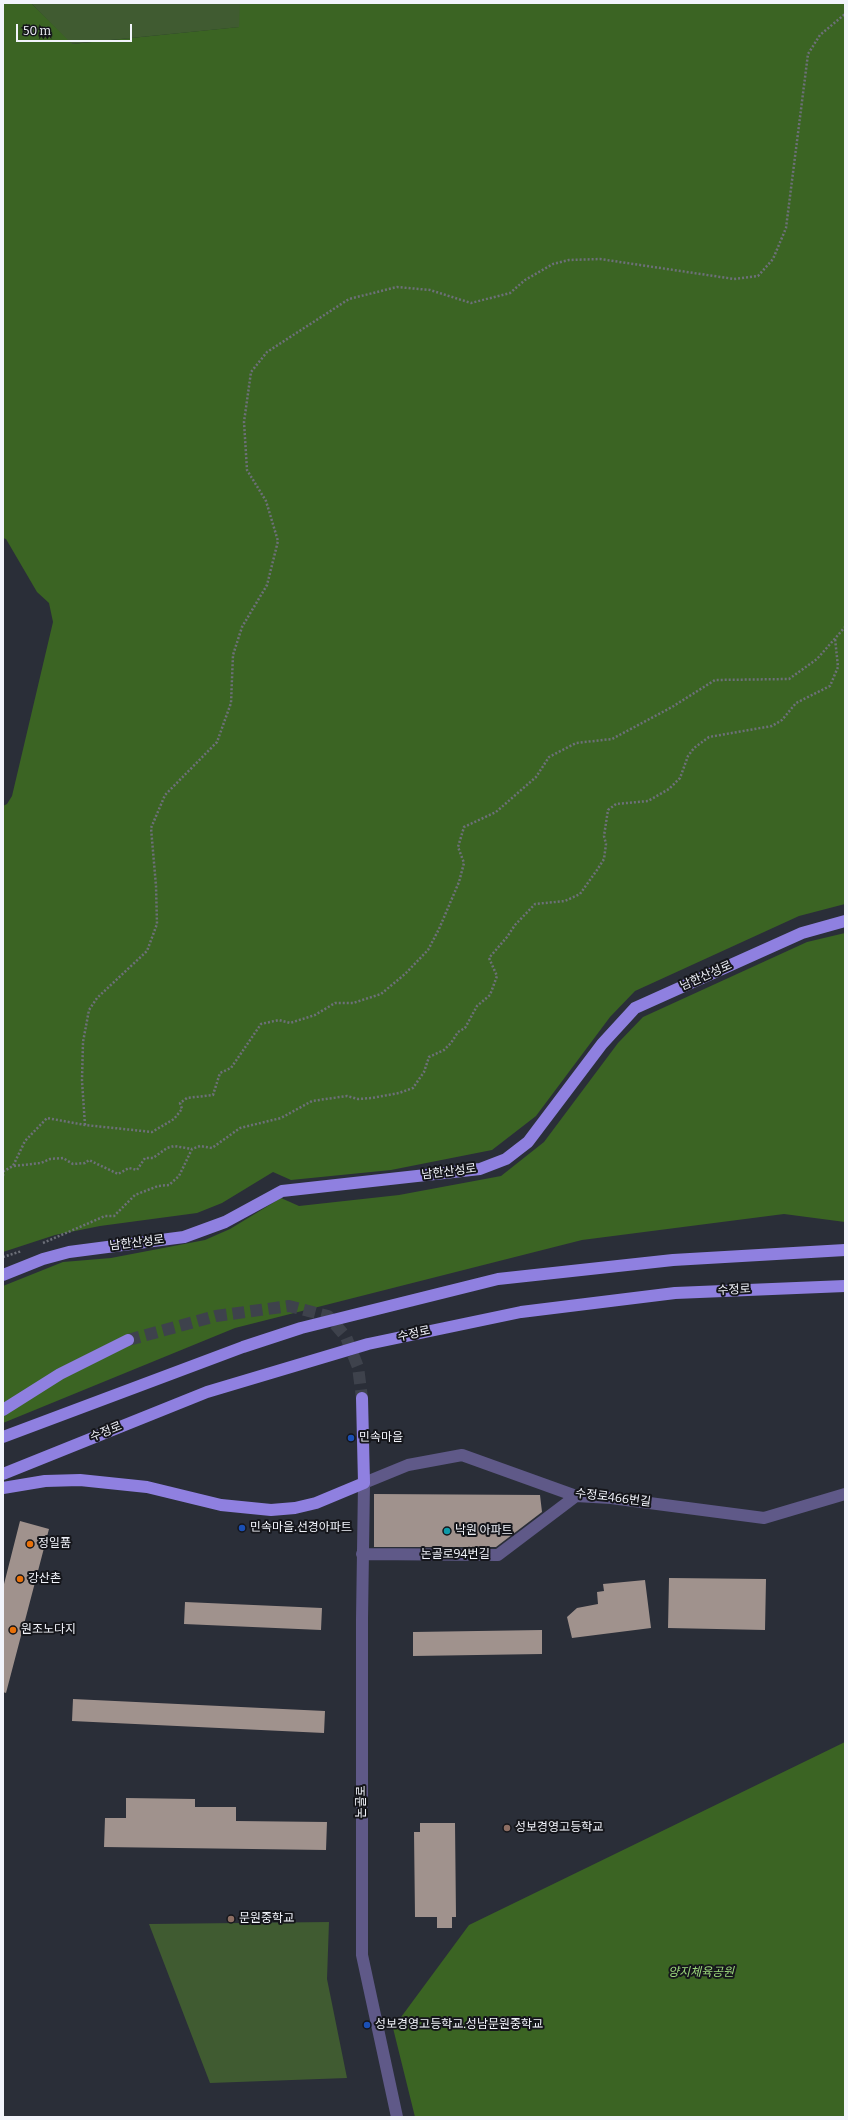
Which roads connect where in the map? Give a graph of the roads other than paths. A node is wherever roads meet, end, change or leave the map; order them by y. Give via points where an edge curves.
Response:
1 (845, 921) edge
2 (845, 1250) edge
3 (3, 1275) edge
4 (845, 1286) edge
5 (128, 1340) tunnel mouth
6 (362, 1398) tunnel mouth
7 (3, 1410) edge
8 (3, 1437) edge
9 (3, 1474) edge
10 (364, 1483) junction
11 (3, 1488) edge
12 (845, 1494) edge
13 (576, 1496) junction
14 (362, 1554) junction
15 (397, 2117) edge

1 - 3 main road, 남한산성로 via 802,933 635,1008 602,1044 528,1142 506,1159 480,1169 282,1191 225,1222 184,1236 69,1252
2 - 8 main road via 673,1260 498,1279 302,1328 243,1347
4 - 9 main road, 수정로 via 668,1294 521,1312 368,1344 207,1392
5 - 7 main road via 60,1374
6 - 10 main road
10 - 11 main road via 316,1503 271,1510 221,1505 147,1487 80,1480 45,1481
10 - 13 street, 수정로466번길 via 408,1465 462,1455
10 - 14 street, 논골로
12 - 13 street, 수정로466번길 via 764,1518 611,1498
13 - 14 street, 논골로94번길 via 498,1555
14 - 15 street, 논골로 via 362,1955

